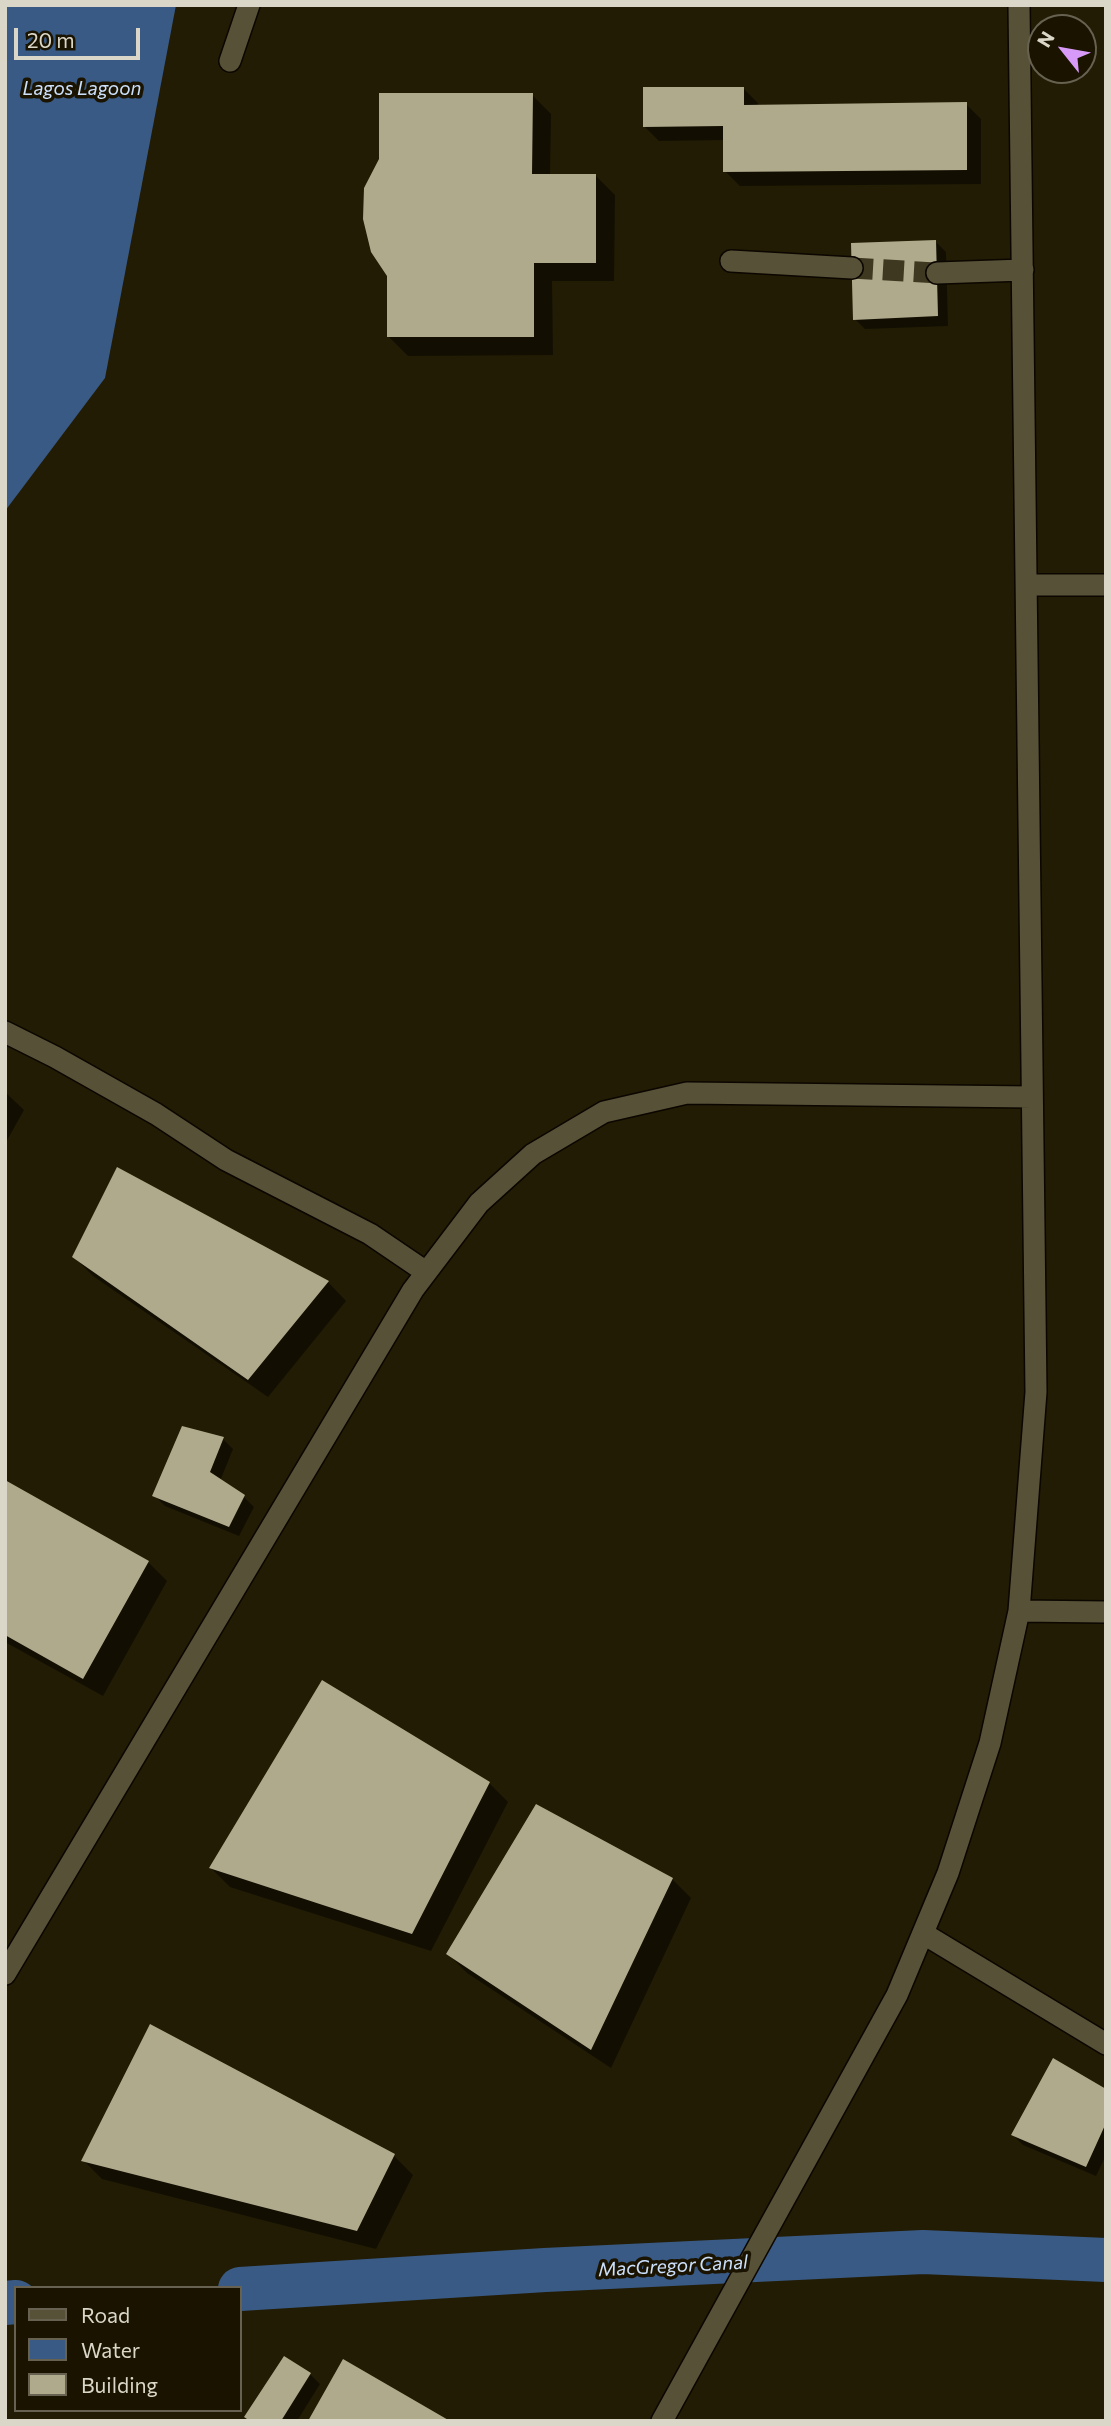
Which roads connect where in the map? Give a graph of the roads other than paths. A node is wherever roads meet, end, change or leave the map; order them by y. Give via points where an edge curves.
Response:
1 (249, 5) edge
2 (1019, 5) edge
3 (230, 61) dead end
4 (731, 261) dead end
5 (852, 268) tunnel mouth
6 (1023, 270) junction
7 (937, 273) tunnel mouth
8 (1027, 585) junction
9 (1106, 586) edge
10 (5, 1032) edge
11 (1032, 1097) junction
12 (426, 1272) junction
13 (1019, 1611) junction
14 (1106, 1612) edge
15 (924, 1934) junction
16 (5, 1974) edge
17 (1106, 2044) edge
18 (662, 2421) edge

1 - 3 street
2 - 6 street
4 - 5 street
6 - 7 street
6 - 8 street
8 - 9 street
8 - 11 street
10 - 12 street via 156,1114 226,1160 370,1234
11 - 12 street via 687,1093 604,1112 533,1154 479,1203
11 - 13 street via 1036,1392
12 - 16 street
13 - 14 street
13 - 15 street via 990,1743
15 - 17 street
15 - 18 street via 897,1995

